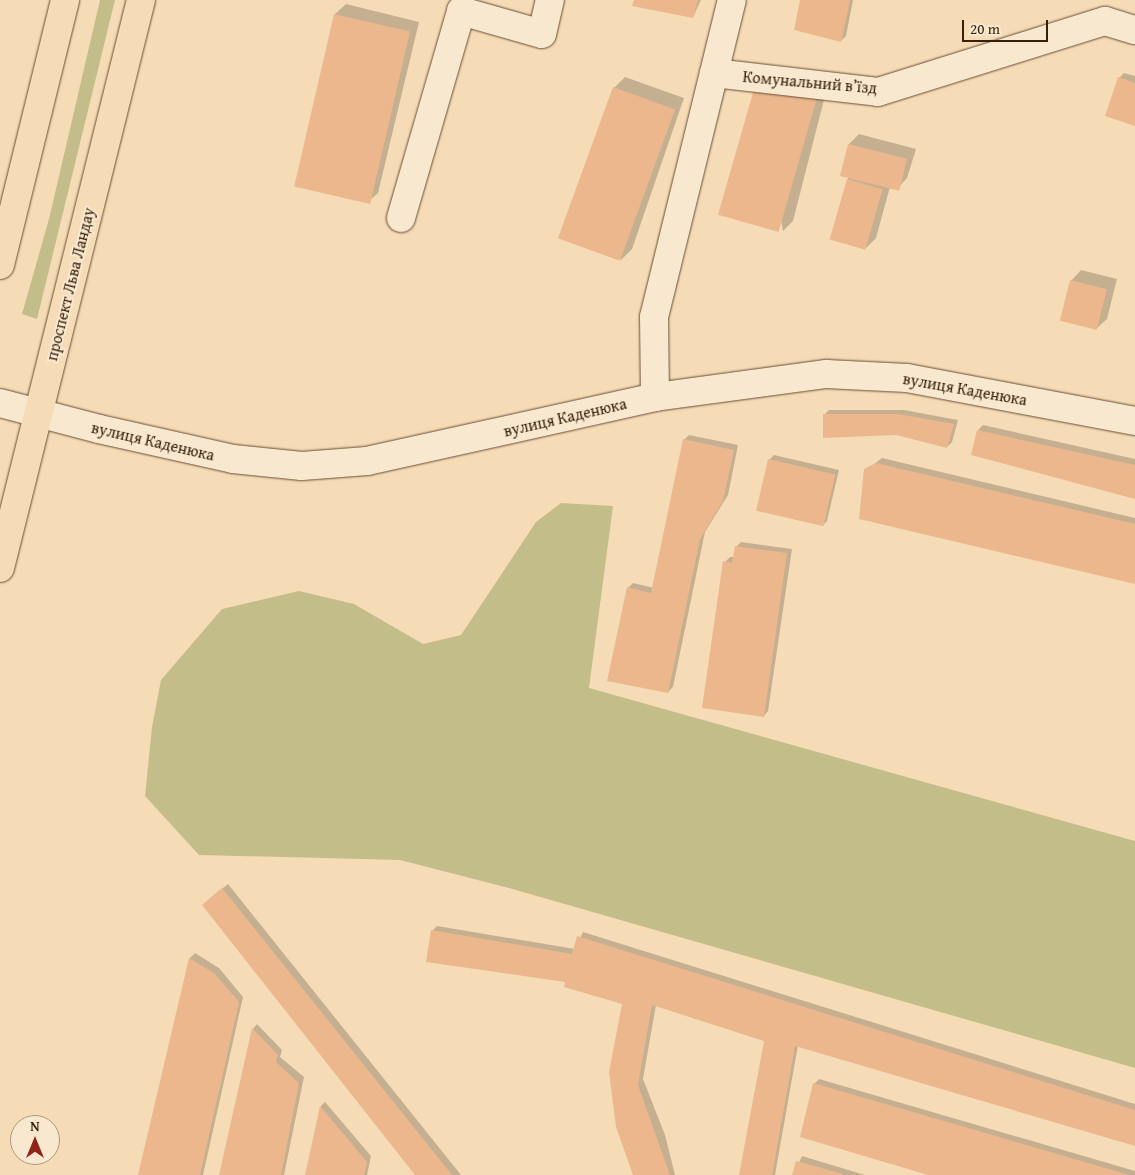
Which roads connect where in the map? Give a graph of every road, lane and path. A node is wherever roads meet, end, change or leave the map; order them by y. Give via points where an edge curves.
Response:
1 (65, 0) edge
2 (141, 0) edge
3 (550, 0) edge
4 (732, 0) edge
5 (1135, 30) edge
6 (714, 73) junction
7 (402, 218) dead end
8 (0, 265) edge
9 (655, 397) junction
10 (0, 403) edge
11 (38, 414) junction
12 (1135, 420) edge
13 (0, 568) edge

1 - 8 main road
2 - 11 main road, проспект Льва Ландау
3 - 7 street via 542,34 461,11
4 - 6 street
5 - 6 street, Комунальний в’їзд via 1105,21 878,92
6 - 9 street via 654,317
9 - 11 street, вулиця Каденюка via 366,461 302,466 233,459
9 - 12 street, вулиця Каденюка via 794,376 853,374 932,382
10 - 11 street, вулиця Каденюка
11 - 13 main road, проспект Льва Ландау

